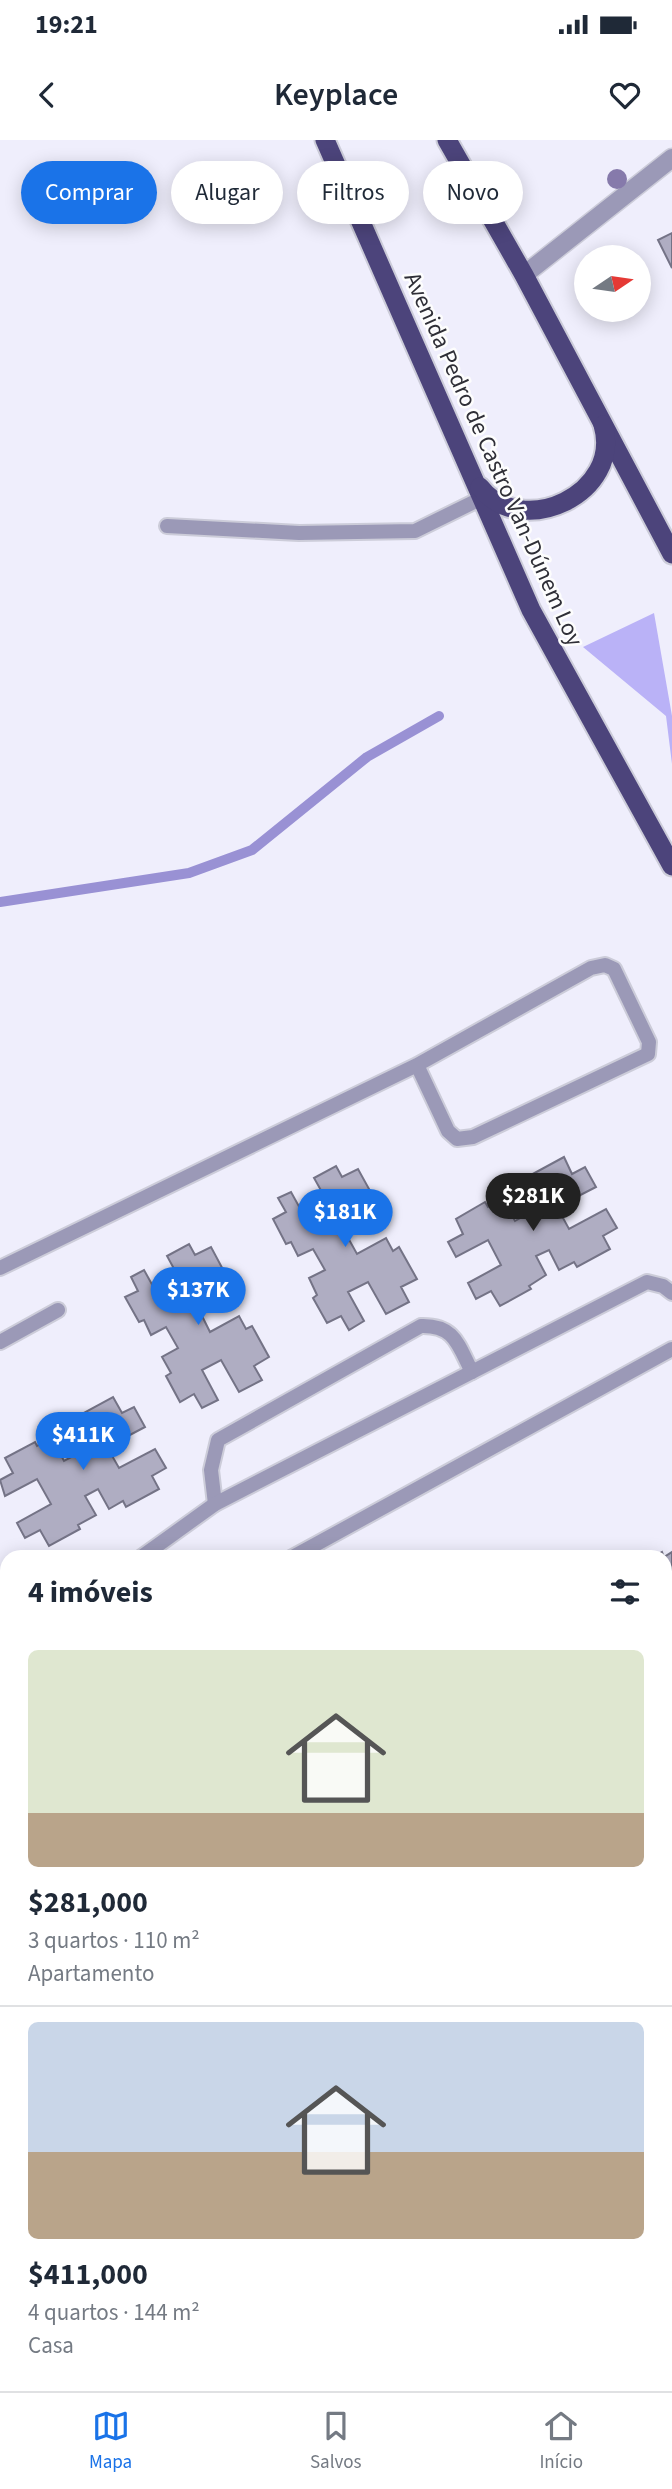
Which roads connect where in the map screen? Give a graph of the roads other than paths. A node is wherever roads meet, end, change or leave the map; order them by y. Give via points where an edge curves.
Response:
1 (325, 140) edge
2 (447, 140) edge
3 (672, 158) edge
4 (524, 275) junction
5 (602, 421) junction
6 (478, 489) junction
7 (167, 526) dead end
8 (672, 554) edge
9 (672, 866) edge
10 (417, 1065) junction
11 (0, 1268) edge
12 (672, 1293) edge
13 (58, 1310) dead end
14 (0, 1342) edge
15 (672, 1349) edge
16 (472, 1372) junction
17 (215, 1504) junction
18 (151, 1550) edge
19 (306, 1550) edge

1 - 6 highway, Avenida Pedro de Castro Van-Dúnem Loy
2 - 4 highway
3 - 4 street
4 - 5 highway
5 - 6 highway via 603,456 593,479 576,497 554,508 529,511 505,505
5 - 8 highway
6 - 7 lane via 415,531 299,533
6 - 9 highway, Avenida Pedro de Castro Van-Dúnem Loy via 531,610
10 - 10 lane via 448,1131 457,1139 472,1137 648,1054 649,1042 614,969 605,965 591,968
10 - 11 lane
12 - 16 lane via 647,1282
13 - 14 lane
15 - 19 lane
16 - 17 lane
16 - 17 lane via 453,1336 439,1326 421,1326 218,1440 211,1470
17 - 18 lane

